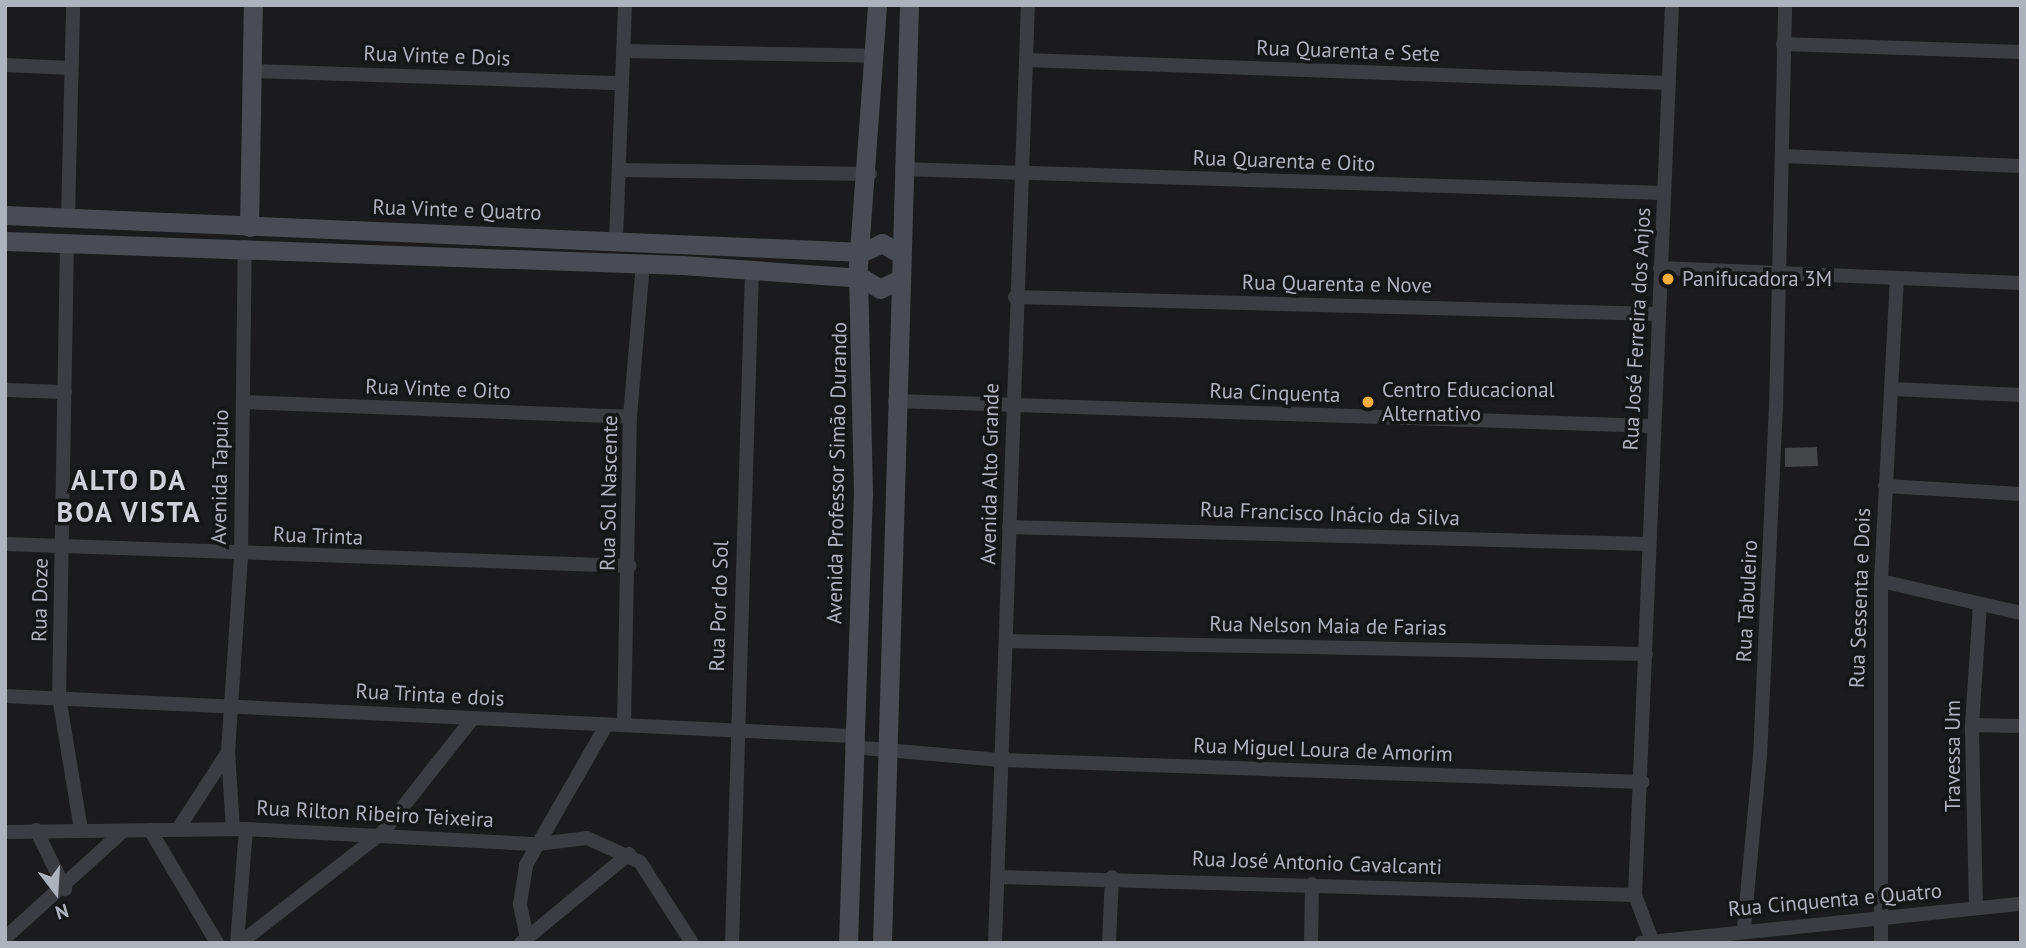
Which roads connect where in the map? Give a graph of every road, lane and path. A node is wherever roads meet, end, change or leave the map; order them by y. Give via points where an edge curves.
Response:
1 (73, 5) edge
2 (253, 5) edge
3 (625, 5) edge
4 (877, 5) edge
5 (909, 5) edge
6 (1028, 5) edge
7 (1672, 5) edge
8 (1785, 5) edge
9 (1783, 44) junction
10 (623, 51) junction
11 (2021, 51) edge
12 (875, 56) junction
13 (1026, 60) junction
14 (5, 65) edge
15 (70, 68) junction
16 (252, 71) junction
17 (621, 83) junction
18 (1669, 83) junction
19 (1782, 156) junction
20 (2021, 166) edge
21 (902, 169) junction
22 (619, 170) junction
23 (870, 174) junction
24 (1021, 174) junction
25 (1664, 193) junction
26 (5, 215) edge
27 (68, 216) junction
28 (249, 227) junction
29 (280, 228) junction
30 (616, 239) junction
31 (5, 241) edge
32 (67, 242) junction
33 (780, 246) junction
34 (245, 247) junction
35 (280, 250) junction
36 (863, 252) junction
37 (900, 254) junction
38 (643, 263) junction
39 (1660, 268) junction
40 (752, 270) junction
41 (779, 272) junction
42 (1780, 275) junction
43 (862, 278) junction
44 (1897, 278) junction
45 (898, 280) junction
46 (2021, 283) edge
47 (1015, 297) junction
48 (1657, 314) junction
49 (863, 370) junction
50 (1894, 389) junction
51 (5, 390) edge
52 (65, 392) junction
53 (2021, 395) edge
54 (895, 401) junction
55 (244, 402) junction
56 (1011, 406) junction
57 (630, 417) junction
58 (1653, 426) junction
59 (1885, 485) junction
60 (2021, 494) edge
61 (1009, 527) junction
62 (5, 544) edge
63 (1649, 544) junction
64 (62, 546) junction
65 (241, 555) junction
66 (630, 566) junction
67 (1881, 581) junction
68 (1980, 604) junction
69 (2021, 613) edge
70 (1008, 641) junction
71 (1646, 654) junction
72 (5, 695) edge
73 (59, 697) junction
74 (232, 706) junction
75 (473, 718) junction
76 (624, 724) junction
77 (1972, 725) junction
78 (606, 726) junction
79 (2021, 726) edge
80 (736, 728) junction
81 (852, 741) junction
82 (885, 751) junction
83 (228, 752) junction
84 (1002, 760) junction
85 (1643, 782) junction
86 (178, 829) junction
87 (240, 829) junction
88 (36, 830) junction
89 (81, 830) junction
90 (150, 830) junction
91 (123, 831) junction
92 (5, 832) edge
93 (383, 832) junction
94 (537, 844) junction
95 (629, 854) junction
96 (998, 877) junction
97 (1112, 877) junction
98 (1312, 884) junction
99 (65, 889) junction
100 (1635, 895) junction
101 (2021, 904) edge
102 (1976, 908) junction
103 (1879, 920) junction
104 (1744, 928) junction
105 (5, 938) edge
106 (524, 941) edge
107 (1649, 942) edge
108 (217, 943) edge
109 (239, 943) edge
110 (692, 943) edge
111 (732, 943) edge
112 (848, 943) edge
113 (882, 943) edge
114 (995, 943) edge
115 (1109, 943) edge
116 (1311, 943) edge
117 (1881, 943) edge

1 - 15 street
2 - 16 street
3 - 10 street
4 - 12 street, Avenida Professor Simão Durando
5 - 21 street
6 - 13 street, Avenida Alto Grande
7 - 18 street, Rua José Ferreira dos Anjos
8 - 9 street, Rua Tabuleiro
9 - 11 street
9 - 19 street, Rua Tabuleiro
10 - 12 street
10 - 17 street
12 - 23 street, Avenida Professor Simão Durando
13 - 18 street, Rua Quarenta e Sete
13 - 24 street, Avenida Alto Grande
14 - 15 street
15 - 27 street
16 - 17 street, Rua Vinte e Dois
16 - 28 street
17 - 22 street
18 - 25 street, Rua José Ferreira dos Anjos
19 - 20 street
19 - 42 street, Rua Tabuleiro
21 - 24 street, Rua Quarenta e Oito
21 - 37 street
22 - 23 street
22 - 30 street
23 - 36 street, Avenida Professor Simão Durando
24 - 25 street, Rua Quarenta e Oito
24 - 47 street, Avenida Alto Grande
25 - 39 street, Rua José Ferreira dos Anjos
26 - 27 street, Rua Vinte e Quatro
27 - 28 street, Rua Vinte e Quatro
28 - 29 street, Rua Vinte e Quatro
29 - 30 street, Rua Vinte e Quatro
29 - 35 street
30 - 33 street, Rua Vinte e Quatro
31 - 32 street
32 - 34 street
32 - 52 street, Rua Doze
33 - 36 street, Rua Vinte e Quatro
33 - 41 street
34 - 35 street
34 - 55 street, Avenida Tapuio
35 - 38 street
36 - 37 street, Rua Vinte e Quatro via 882,243
36 - 43 street, Avenida Professor Simão Durando
37 - 45 street
38 - 40 street
38 - 57 street, Rua Sol Nascente
39 - 42 street
39 - 48 street, Rua José Ferreira dos Anjos
40 - 41 street
40 - 80 street, Rua Por do Sol
41 - 43 street
42 - 44 street
42 - 104 street, Rua Tabuleiro via 1760,757
43 - 45 street via 880,289
43 - 49 street, Avenida Professor Simão Durando
44 - 46 street
44 - 50 street, Rua Sessenta e Dois
45 - 54 street
47 - 48 street, Rua Quarenta e Nove
47 - 56 street, Avenida Alto Grande
48 - 58 street, Rua José Ferreira dos Anjos
49 - 54 street via 874,398
49 - 81 street, Avenida Professor Simão Durando
50 - 53 street
50 - 59 street, Rua Sessenta e Dois
51 - 52 street
52 - 64 street, Rua Doze
54 - 56 street, Rua Cinquenta
54 - 82 street
55 - 57 street, Rua Vinte e Oito
55 - 65 street, Avenida Tapuio
56 - 58 street, Rua Cinquenta
56 - 61 street, Avenida Alto Grande
57 - 66 street, Rua Sol Nascente
58 - 63 street, Rua José Ferreira dos Anjos
59 - 60 street
59 - 67 street, Rua Sessenta e Dois
61 - 63 street, Rua Francisco Inácio da Silva
61 - 70 street, Avenida Alto Grande
62 - 64 street, Rua Trinta
63 - 71 street, Rua José Ferreira dos Anjos
64 - 65 street, Rua Trinta
64 - 73 street, Rua Doze
65 - 66 street, Rua Trinta
65 - 74 street, Avenida Tapuio
66 - 76 street, Rua Sol Nascente
67 - 68 street
67 - 103 street, Rua Sessenta e Dois
68 - 69 street
68 - 77 street, Travessa Um
70 - 71 street, Rua Nelson Maia de Farias
70 - 84 street, Avenida Alto Grande
71 - 85 street, Rua José Ferreira dos Anjos
72 - 73 street, Rua Trinta e dois
73 - 74 street, Rua Trinta e dois
73 - 89 street, Rua Doze
74 - 75 street, Rua Trinta e dois
74 - 83 street, Avenida Tapuio
75 - 78 street, Rua Trinta e dois
75 - 93 street
76 - 78 street, Rua Trinta e dois
76 - 80 street, Rua Trinta e dois
77 - 79 street
77 - 102 street, Travessa Um
78 - 94 street
80 - 81 street, Rua Trinta e dois
80 - 111 street, Rua Por do Sol
81 - 82 street, Rua Trinta e dois
81 - 112 street, Avenida Professor Simão Durando
82 - 84 street, Rua Miguel Loura de Amorim
82 - 113 street
83 - 86 street
83 - 87 street, Avenida Tapuio
84 - 85 street, Rua Miguel Loura de Amorim
84 - 96 street, Avenida Alto Grande
85 - 100 street, Rua José Ferreira dos Anjos
86 - 87 street, Rua Rilton Ribeiro Teixeira
86 - 90 street, Rua Rilton Ribeiro Teixeira
87 - 93 street, Rua Rilton Ribeiro Teixeira
87 - 109 street, Avenida Tapuio
88 - 89 street, Rua Rilton Ribeiro Teixeira
88 - 92 street, Rua Rilton Ribeiro Teixeira
88 - 99 street
89 - 91 street, Rua Rilton Ribeiro Teixeira
90 - 91 street, Rua Rilton Ribeiro Teixeira
90 - 108 street
91 - 99 street
93 - 94 street, Rua Rilton Ribeiro Teixeira
93 - 109 street
94 - 95 street, Rua Rilton Ribeiro Teixeira via 587,838
94 - 106 street via 522,885
95 - 106 street
95 - 110 street, Rua Rilton Ribeiro Teixeira via 660,888
96 - 97 street, Rua José Antonio Cavalcanti
96 - 114 street, Avenida Alto Grande
97 - 98 street, Rua José Antonio Cavalcanti
97 - 115 street
98 - 100 street, Rua José Antonio Cavalcanti
98 - 116 street
99 - 105 street
100 - 107 street
101 - 102 street, Rua Cinquenta e Quatro
102 - 103 street, Rua Cinquenta e Quatro
103 - 104 street, Rua Cinquenta e Quatro
103 - 117 street, Rua Sessenta e Dois
104 - 107 street, Rua Cinquenta e Quatro

